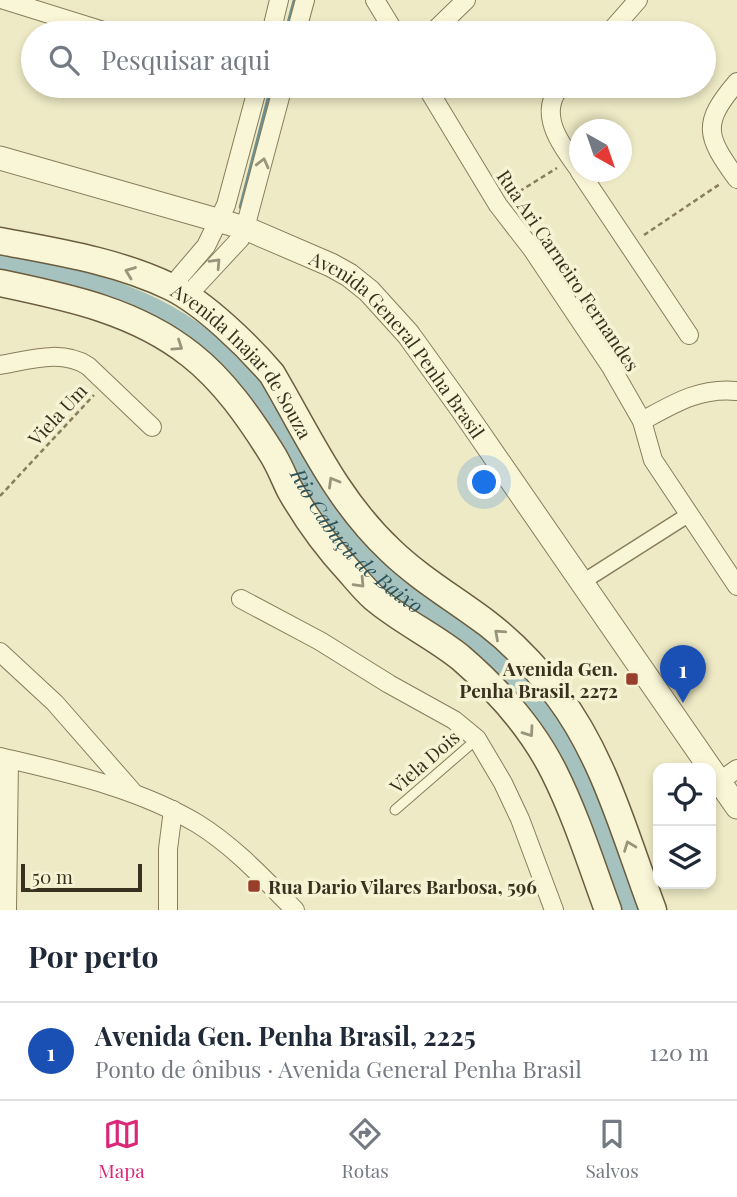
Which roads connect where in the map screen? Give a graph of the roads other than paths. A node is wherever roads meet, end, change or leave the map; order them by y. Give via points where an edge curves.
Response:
1 (4, 0) edge
2 (279, 0) edge
3 (305, 0) edge
4 (375, 0) edge
5 (466, 0) edge
6 (638, 0) edge
7 (71, 21) edge
8 (274, 21) edge
9 (299, 21) edge
10 (388, 21) edge
11 (444, 21) edge
12 (619, 21) edge
13 (737, 82) edge
14 (255, 98) edge
15 (280, 98) edge
16 (433, 98) edge
17 (555, 98) edge
18 (569, 154) edge
19 (0, 158) edge
20 (735, 177) edge
21 (587, 182) edge
22 (218, 221) junction
23 (245, 229) junction
24 (0, 242) edge
25 (0, 283) edge
26 (178, 292) junction
27 (690, 335) dead end
28 (0, 365) edge
29 (737, 391) edge
30 (642, 421) junction
31 (152, 426) dead end
32 (688, 515) junction
33 (581, 583) junction
34 (737, 586) edge
35 (241, 599) dead end
36 (0, 652) edge
37 (477, 739) junction
38 (5, 759) edge
39 (728, 775) edge
40 (132, 791) junction
41 (737, 807) edge
42 (173, 810) junction
43 (395, 810) dead end
44 (7, 910) edge
45 (168, 910) edge
46 (295, 910) edge
47 (554, 910) edge
48 (608, 910) edge
49 (653, 910) edge

1 - 7 street
2 - 8 street
3 - 9 street
4 - 10 street
5 - 11 street
6 - 12 street
13 - 20 street via 714,112 710,126 711,136
14 - 22 street
23 -> 15 street
16 - 30 street, Rua Ari Carneiro Fernandes via 498,205 580,318
17 - 18 street via 551,125
19 - 22 street, Avenida General Penha Brasil
21 - 27 street
22 - 23 street, Avenida General Penha Brasil
22 - 26 street
26 -> 23 street via 240,239
23 - 33 street, Avenida General Penha Brasil via 349,275 386,307 493,452
26 -> 24 main road, Avenida Inajar de Souza via 116,267
25 -> 48 main road, Avenida Inajar de Souza via 73,299 126,317 177,345 216,380 251,420 327,547 374,598 459,657 520,720 553,770
49 -> 26 main road, Avenida Inajar de Souza via 594,757 559,698 489,625 405,564 369,529 339,492 272,374 235,334
28 - 31 street via 76,358
29 - 30 street via 698,393
30 - 32 street, Rua Ari Carneiro Fernandes via 653,460
32 - 33 street
32 - 34 street, Rua Ari Carneiro Fernandes
33 - 39 street, Avenida General Penha Brasil
35 - 37 street via 454,720
36 - 40 street via 55,703
37 - 43 lane, Viela Dois
37 - 47 street via 520,819
38 - 40 street
38 - 44 street
39 - 41 street, Avenida General Penha Brasil
40 - 42 street
42 - 45 street
42 - 46 street via 232,849

